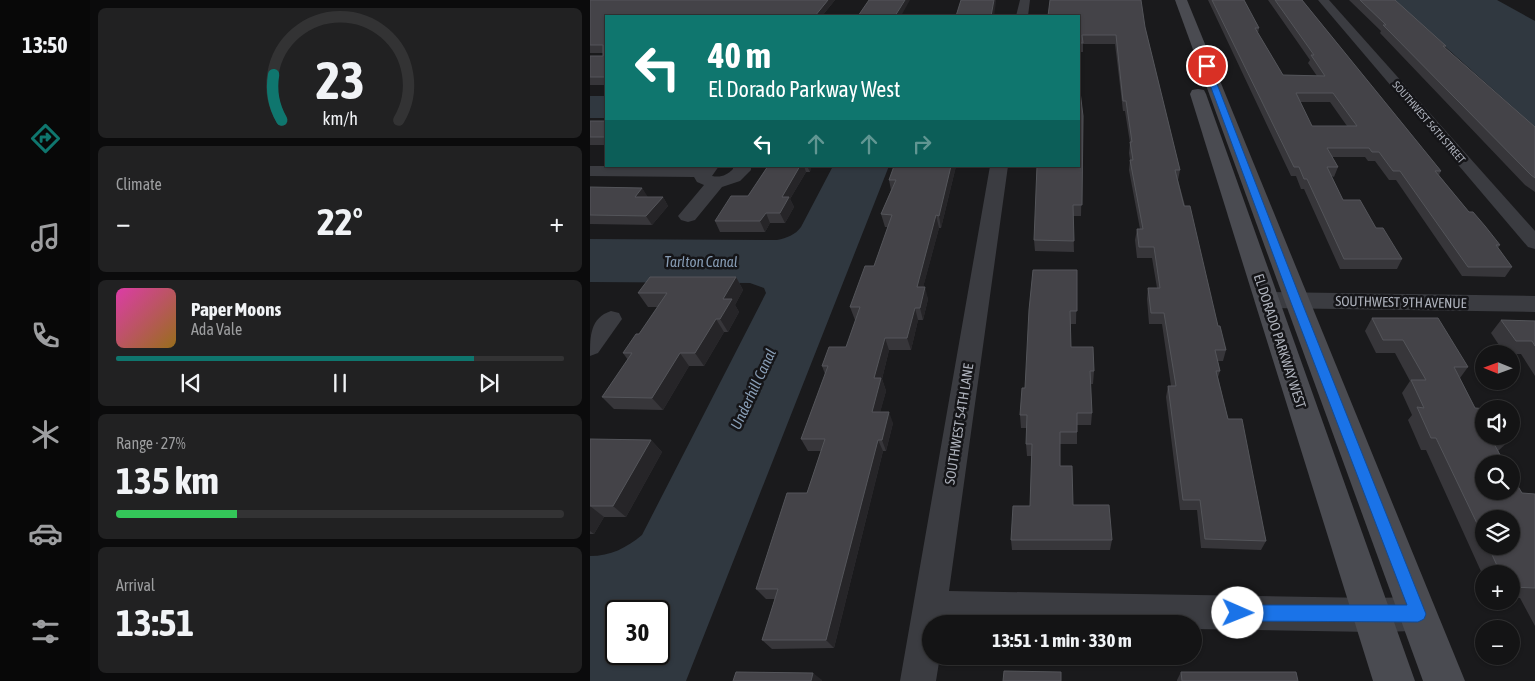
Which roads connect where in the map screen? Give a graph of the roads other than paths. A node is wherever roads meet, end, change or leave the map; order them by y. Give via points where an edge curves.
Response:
1 (1024, 0) edge
2 (1167, 0) edge
3 (1180, 0) edge
4 (1323, 0) edge
5 (1022, 15) edge
6 (742, 167) edge
7 (999, 167) edge
8 (590, 171) edge
9 (710, 173) edge
10 (688, 216) dead end
11 (1535, 243) edge
12 (1266, 300) junction
13 (1295, 300) junction
14 (1535, 304) edge
15 (611, 319) dead end
16 (590, 347) edge
17 (930, 608) junction
18 (1418, 614) junction
19 (1372, 615) junction
20 (918, 681) edge
21 (1394, 681) edge
22 (1444, 681) edge

1 - 5 street
2 - 12 street, EL DORADO PARKWAY WEST
3 - 13 street, EL DORADO PARKWAY WEST
4 - 11 street, SOUTHWEST 56TH STREET
6 - 9 street via 736,176
7 - 17 street, SOUTHWEST 54TH LANE
8 - 9 street
9 - 10 street
12 - 13 street, SOUTHWEST 9TH AVENUE
12 - 19 street, EL DORADO PARKWAY WEST
13 - 14 street, SOUTHWEST 9TH AVENUE
13 - 18 street, EL DORADO PARKWAY WEST
15 - 16 street
17 - 19 street
17 - 20 street, SOUTHWEST 54TH LANE
18 - 19 street
18 - 22 street, EL DORADO PARKWAY WEST
19 - 21 street, EL DORADO PARKWAY WEST

